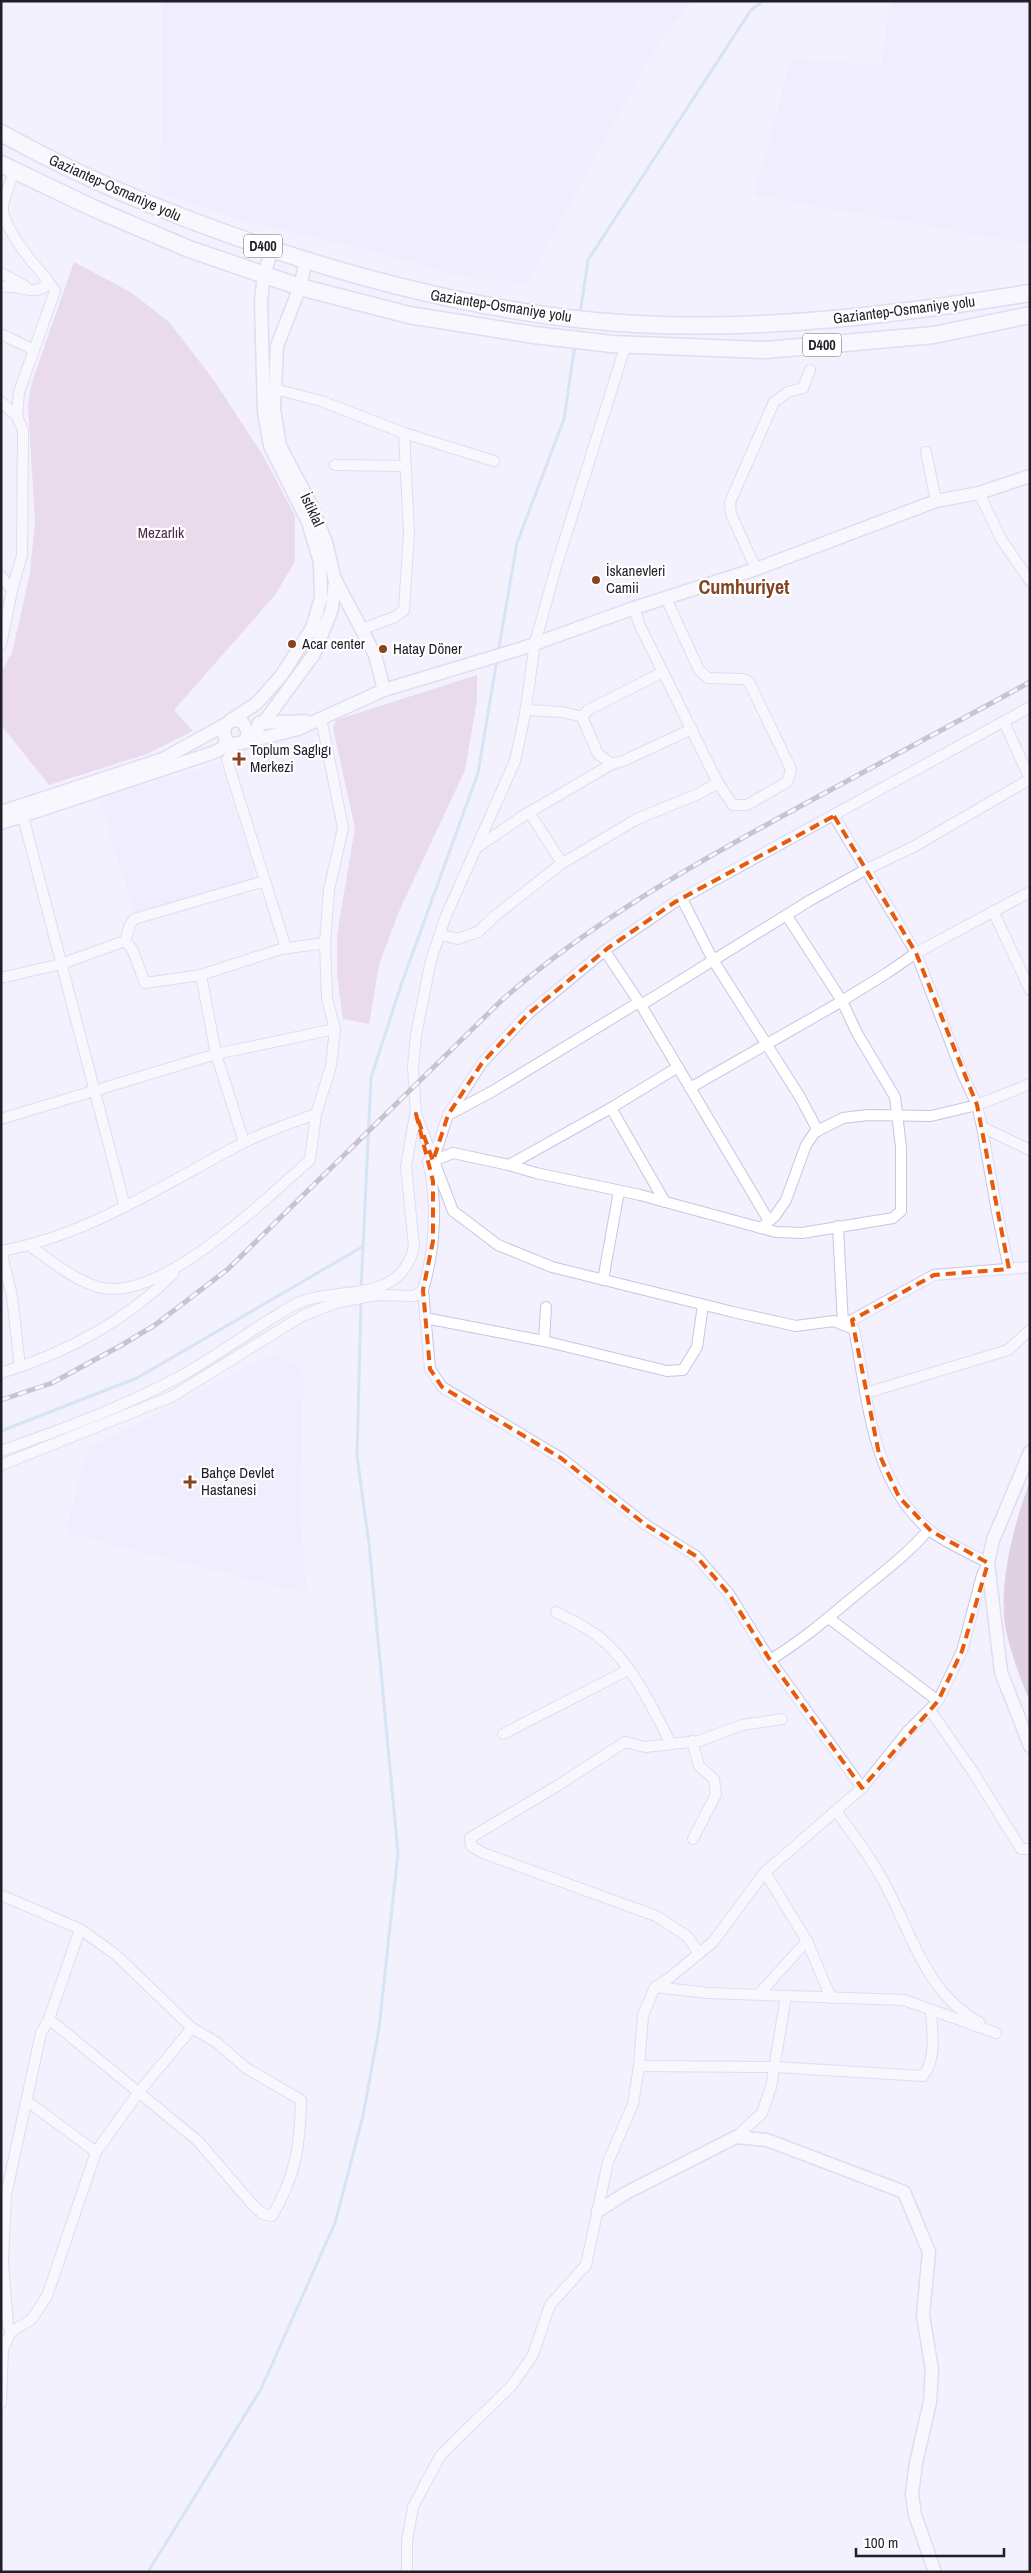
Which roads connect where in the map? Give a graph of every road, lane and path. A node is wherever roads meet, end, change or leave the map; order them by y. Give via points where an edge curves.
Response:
1 (1, 133) edge
2 (8, 167) edge
3 (272, 249) junction
4 (306, 260) junction
5 (1, 273) edge
6 (264, 275) junction
7 (46, 278) junction
8 (1, 287) edge
9 (300, 287) junction
10 (36, 292) junction
11 (1030, 293) edge
12 (1030, 316) edge
13 (1, 334) edge
14 (619, 344) junction
15 (34, 350) junction
16 (810, 370) dead end
17 (275, 389) junction
18 (1, 402) edge
19 (17, 416) junction
20 (404, 433) junction
21 (926, 452) dead end
22 (494, 461) dead end
23 (335, 465) dead end
24 (406, 466) junction
25 (1030, 476) edge
26 (979, 493) junction
27 (936, 501) junction
28 (756, 569) junction
29 (1, 576) edge
30 (334, 577) junction
31 (1030, 581) edge
32 (12, 590) junction
33 (666, 598) junction
34 (634, 608) junction
35 (362, 630) junction
36 (1, 645) edge
37 (529, 646) junction
38 (663, 672) junction
39 (384, 690) junction
40 (1030, 707) edge
41 (526, 710) junction
42 (582, 716) junction
43 (321, 718) junction
44 (233, 722) junction
45 (1004, 722) junction
46 (261, 723) junction
47 (692, 729) junction
48 (238, 743) junction
49 (612, 764) junction
50 (1030, 779) edge
51 (718, 783) junction
52 (1, 812) edge
53 (22, 812) junction
54 (529, 812) junction
55 (834, 816) junction
56 (1, 823) edge
57 (476, 848) junction
58 (562, 863) junction
59 (865, 870) junction
60 (265, 881) junction
61 (1030, 892) edge
62 (682, 898) junction
63 (993, 911) junction
64 (787, 916) junction
65 (440, 934) junction
66 (125, 941) junction
67 (325, 943) junction
68 (286, 948) junction
69 (605, 951) junction
70 (916, 953) junction
71 (713, 960) junction
72 (61, 964) junction
73 (201, 975) junction
74 (1, 978) edge
75 (1030, 989) edge
76 (842, 1001) junction
77 (640, 1004) junction
78 (335, 1029) junction
79 (767, 1045) junction
80 (216, 1054) junction
81 (678, 1066) junction
82 (1030, 1084) edge
83 (690, 1088) junction
84 (94, 1092) junction
85 (977, 1105) junction
86 (611, 1108) junction
87 (316, 1114) junction
88 (416, 1114) junction
89 (448, 1115) junction
90 (899, 1115) junction
91 (1, 1119) edge
92 (982, 1127) junction
93 (818, 1131) junction
94 (244, 1142) junction
95 (1030, 1150) edge
96 (433, 1161) junction
97 (508, 1164) junction
98 (618, 1191) junction
99 (665, 1202) junction
100 (125, 1208) junction
101 (769, 1221) junction
102 (838, 1226) junction
103 (760, 1228) junction
104 (30, 1246) junction
105 (1, 1251) edge
106 (187, 1260) junction
107 (1030, 1267) edge
108 (1009, 1269) junction
109 (603, 1280) junction
110 (423, 1290) junction
111 (376, 1292) junction
112 (337, 1298) junction
113 (703, 1305) junction
114 (546, 1307) dead end
115 (425, 1318) junction
116 (844, 1325) junction
117 (1030, 1330) edge
118 (544, 1342) junction
119 (20, 1367) junction
120 (1, 1373) edge
121 (866, 1393) junction
122 (1, 1451) edge
123 (1030, 1452) edge
124 (1, 1465) edge
125 (929, 1529) junction
126 (988, 1563) junction
127 (556, 1612) dead end
128 (830, 1619) junction
129 (770, 1660) junction
130 (628, 1670) junction
131 (938, 1701) junction
132 (930, 1710) junction
133 (782, 1719) dead end
134 (503, 1734) dead end
135 (692, 1741) junction
136 (671, 1744) junction
137 (1030, 1746) edge
138 (862, 1788) junction
139 (836, 1811) junction
140 (693, 1839) dead end
141 (1030, 1849) edge
142 (765, 1872) junction
143 (1, 1894) edge
144 (80, 1929) junction
145 (807, 1941) junction
146 (699, 1953) junction
147 (655, 1987) junction
148 (759, 1994) junction
149 (786, 1996) junction
150 (831, 1998) junction
151 (931, 2010) junction
152 (49, 2019) junction
153 (192, 2028) junction
154 (640, 2066) junction
155 (774, 2067) junction
156 (138, 2093) junction
157 (28, 2101) junction
158 (736, 2137) junction
159 (96, 2152) junction
160 (4, 2195) edge
161 (598, 2211) junction
162 (2, 2262) edge
163 (11, 2332) junction
164 (2, 2349) edge
165 (1, 2403) edge
166 (407, 2572) edge
167 (934, 2572) edge

1 - 3 highway, Gaziantep-Osmaniye yolu / D400 via 187,221
2 - 6 highway, Gaziantep-Osmaniye yolu / D400 via 189,249
2 - 7 street via 3,207 14,238
3 - 4 highway, Gaziantep-Osmaniye yolu / D400
3 - 6 street
4 - 9 street, İstiklal
4 - 11 highway, Gaziantep-Osmaniye yolu / D400 via 425,294 539,314 637,324 766,324 930,310
5 - 10 street
6 - 9 highway, Gaziantep-Osmaniye yolu / D400
6 - 44 street via 262,371 270,446 308,522 320,562 321,598 312,628 281,676 257,703
7 - 10 street via 45,288
7 - 15 street via 55,291
8 - 10 street
9 - 14 highway, Gaziantep-Osmaniye yolu / D400 via 409,315 534,335
9 - 17 street, İstiklal via 277,346
12 - 14 highway, Gaziantep-Osmaniye yolu / D400 via 934,335 766,350
13 - 15 street
14 - 37 street via 557,564
15 - 19 street via 19,392
16 - 28 street via 803,388 788,392 774,402 730,502 731,514
17 - 20 street via 321,402
17 - 30 street, İstiklal via 274,409 280,446 326,542
18 - 19 street
19 - 32 street via 23,431 22,556
20 - 22 street
20 - 24 street
21 - 27 street
23 - 24 street
24 - 35 street via 409,533 404,610
25 - 26 street
26 - 27 street
26 - 31 street via 1001,539
27 - 28 street
28 - 33 street
29 - 32 street
30 - 35 street
30 - 46 street, İstiklal via 332,609 314,654
32 - 36 street
33 - 34 street
33 - 51 street via 699,670 708,678 749,682 791,771 787,782 779,789 740,806 728,801
34 - 37 street
34 - 38 street
35 - 39 street via 375,656
37 - 39 street
37 - 41 street
38 - 42 street
38 - 47 street
39 - 43 street
40 - 45 street
41 - 42 street
41 - 57 street via 515,761
42 - 49 street via 598,754
43 - 46 street
43 - 48 street via 298,729
43 - 67 street via 343,828 329,890
44 - 46 street
44 - 48 street via 223,735
44 - 48 street via 248,728
44 - 53 street via 163,759
45 - 50 street
45 - 55 street
46 - 48 street, İstiklal
47 - 49 street
47 - 51 street
48 - 53 street
48 - 60 street via 227,760
49 - 54 street
50 - 59 street via 915,846
51 - 58 street via 637,819
52 - 53 street
53 - 56 street
53 - 72 street
54 - 57 street
54 - 58 street
55 - 59 street
55 - 62 street
57 - 65 street
58 - 65 street via 478,932 457,939
59 - 64 street
59 - 70 street
60 - 66 street via 134,919
60 - 68 street
61 - 63 street
62 - 69 street
62 - 71 street
63 - 70 street
63 - 75 street
64 - 71 street
64 - 76 street
65 - 88 street via 416,1035 413,1067
66 - 72 street
66 - 73 street via 132,949 145,983
67 - 68 street
67 - 78 street via 326,999
68 - 73 street
69 - 77 street
69 - 89 street via 528,1014 482,1063
70 - 76 street
70 - 85 street via 962,1075
71 - 77 street
71 - 79 street
72 - 74 street
72 - 84 street
73 - 80 street
76 - 79 street
76 - 90 street via 895,1097
77 - 81 street
77 - 89 street
78 - 80 street
78 - 87 street via 331,1066
79 - 83 street
79 - 93 street
80 - 84 street
80 - 94 street
81 - 83 street
81 - 86 street
82 - 85 street
83 - 101 street
84 - 91 street
84 - 100 street
85 - 90 street via 931,1116
85 - 92 street
86 - 97 street
86 - 99 street
87 - 94 street
87 - 106 street via 310,1160 210,1245
88 - 96 street
88 - 110 street via 432,1181 433,1241
88 - 111 street via 406,1166 414,1247 405,1270
89 - 96 street
90 - 93 street via 843,1118
90 - 102 street via 901,1211 892,1218
92 - 95 street
92 - 108 street
93 - 101 street via 806,1144 786,1200
94 - 100 street
96 - 97 street via 453,1153
96 - 109 street via 453,1211 498,1245 552,1267
97 - 98 street
98 - 99 street
98 - 109 street
99 - 103 street
100 - 104 street
101 - 103 street
102 - 103 street via 802,1233
102 - 116 street
104 - 105 street
104 - 106 street via 64,1271 99,1287 130,1288 154,1280
105 - 119 street via 12,1296
106 - 119 street via 131,1311 92,1336
107 - 108 street
108 - 116 street via 934,1275
109 - 113 street
110 - 111 street via 415,1296
110 - 115 street
111 - 112 street
112 - 122 street via 297,1303 180,1377
112 - 124 street via 302,1316 173,1396
113 - 116 street via 796,1326 834,1321
113 - 118 street via 697,1347 683,1370 666,1371
114 - 118 street
115 - 118 street
115 - 129 street via 430,1369 442,1387 561,1458 646,1525 696,1556 729,1594
116 - 121 street via 854,1329
117 - 121 street via 1008,1350
119 - 120 street
121 - 125 street via 879,1454 899,1497
123 - 126 street via 993,1540
125 - 126 street
125 - 128 street via 912,1550
126 - 131 street via 982,1574 962,1651
126 - 137 street via 1001,1672
127 - 130 street via 591,1631
128 - 129 street
128 - 131 street
129 - 138 street
130 - 134 street
130 - 136 street via 651,1704
131 - 132 street
132 - 138 street via 908,1731
132 - 141 street via 1021,1849
133 - 135 street via 742,1725
135 - 136 street
135 - 140 street via 699,1766 714,1779 716,1794
136 - 146 street via 645,1747 625,1742 476,1834 470,1842 476,1850 490,1856 656,1916 687,1936
138 - 139 street
139 - 142 street
139 - 151 street via 889,1891 921,1960 942,1992 963,2013 996,2032
142 - 145 street
142 - 146 street via 718,1935
143 - 144 street
144 - 152 street
144 - 153 street via 115,1954
145 - 148 street
145 - 150 street
146 - 147 street
147 - 148 street
147 - 154 street via 643,2014
148 - 149 street
149 - 150 street
149 - 155 street
150 - 151 street via 904,2000
151 - 155 street via 932,2047 929,2068 923,2076
152 - 156 street
152 - 157 street via 41,2033
153 - 156 street
153 - 156 street via 216,2042 246,2068 301,2100 301,2139 285,2191 272,2216 263,2214 252,2204 198,2141
154 - 155 street
154 - 161 street via 633,2104 608,2162
155 - 158 street via 762,2113
156 - 159 street
157 - 159 street
157 - 160 street
158 - 161 street via 626,2193
158 - 167 street via 767,2140 904,2192 929,2252 923,2315 932,2370 930,2402 912,2494 915,2515
159 - 163 street via 47,2296 32,2319
160 - 162 street
161 - 166 street via 586,2265 550,2304 533,2355 512,2384 440,2456 414,2507
162 - 163 street
163 - 164 street
164 - 165 street

